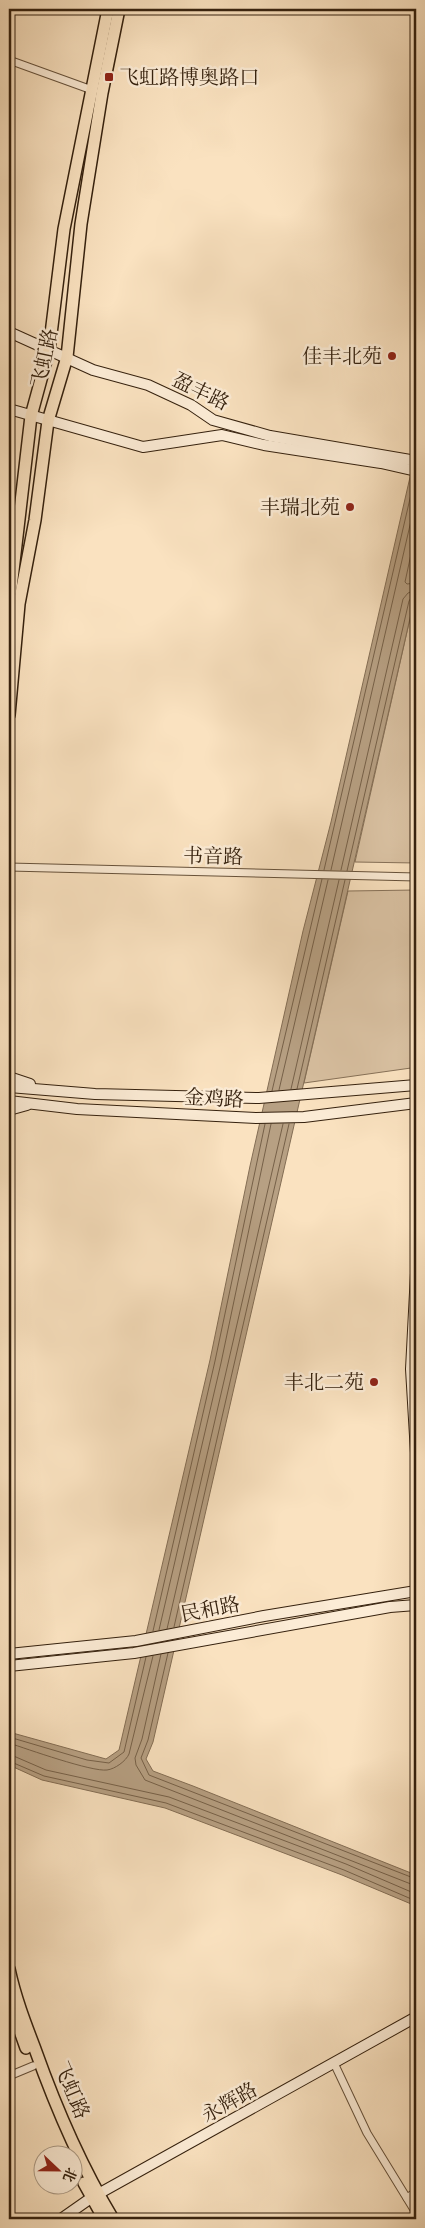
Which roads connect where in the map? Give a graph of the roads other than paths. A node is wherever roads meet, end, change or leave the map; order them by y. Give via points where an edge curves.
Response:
1 (108, 9) edge
2 (119, 9) edge
3 (9, 60) edge
4 (92, 90) junction
5 (9, 332) edge
6 (49, 350) junction
7 (67, 357) junction
8 (9, 409) edge
9 (31, 416) junction
10 (48, 420) junction
11 (416, 461) edge
12 (416, 471) edge
13 (9, 605) edge
14 (9, 709) edge
15 (9, 867) edge
16 (416, 877) edge
17 (9, 1077) edge
18 (416, 1085) edge
19 (9, 1087) edge
20 (53, 1090) junction
21 (9, 1100) edge
22 (416, 1103) edge
23 (39, 1104) junction
24 (9, 1110) edge
25 (416, 1273) edge
26 (416, 1453) edge
27 (416, 1591) edge
28 (416, 1605) edge
29 (9, 1654) edge
30 (9, 1666) edge
31 (9, 1969) edge
32 (9, 2000) edge
33 (416, 2017) edge
34 (334, 2063) junction
35 (33, 2066) junction
36 (9, 2076) edge
37 (68, 2146) edge
38 (82, 2174) edge
39 (416, 2192) edge
40 (95, 2197) junction
41 (407, 2198) junction
42 (416, 2213) edge
43 (60, 2219) edge
44 (104, 2219) edge
45 (113, 2219) edge

1 - 4 main road, 飞虹路
2 - 7 main road, 飞虹路 via 81,224
3 - 4 street
4 - 6 main road, 飞虹路 via 64,229
5 - 6 main road, 盈丰路
6 - 7 main road, 盈丰路
6 - 9 main road, 飞虹路
7 - 10 main road, 飞虹路
7 - 11 main road, 盈丰路 via 94,370 148,385 213,420 270,436
8 - 9 main road, 盈丰路
9 - 10 main road, 盈丰路
9 - 13 main road, 飞虹路
10 - 12 main road, 盈丰路 via 143,447 222,435
10 - 14 main road, 飞虹路 via 35,520 19,604
15 - 16 street, 书音路
17 - 20 main road
18 - 20 main road, 金鸡路 via 259,1098
19 - 20 main road, 金鸡路
21 - 23 main road, 金鸡路
22 - 23 main road, 金鸡路 via 256,1118 77,1109
23 - 24 main road
25 - 26 main road via 411,1369
27 - 29 main road, 民和路 via 136,1641
28 - 30 main road, 民和路 via 134,1653
31 - 40 main road, 飞虹路 via 44,2075
32 - 35 main road, 飞虹路
33 - 34 main road, 永辉路
34 - 40 main road, 永辉路
34 - 41 street via 366,2133
35 - 36 street
35 - 37 main road, 飞虹路
38 - 40 main road, 飞虹路
39 - 41 street
40 - 43 main road, 永辉路
40 - 44 main road, 飞虹路
40 - 45 main road, 飞虹路
41 - 42 street

